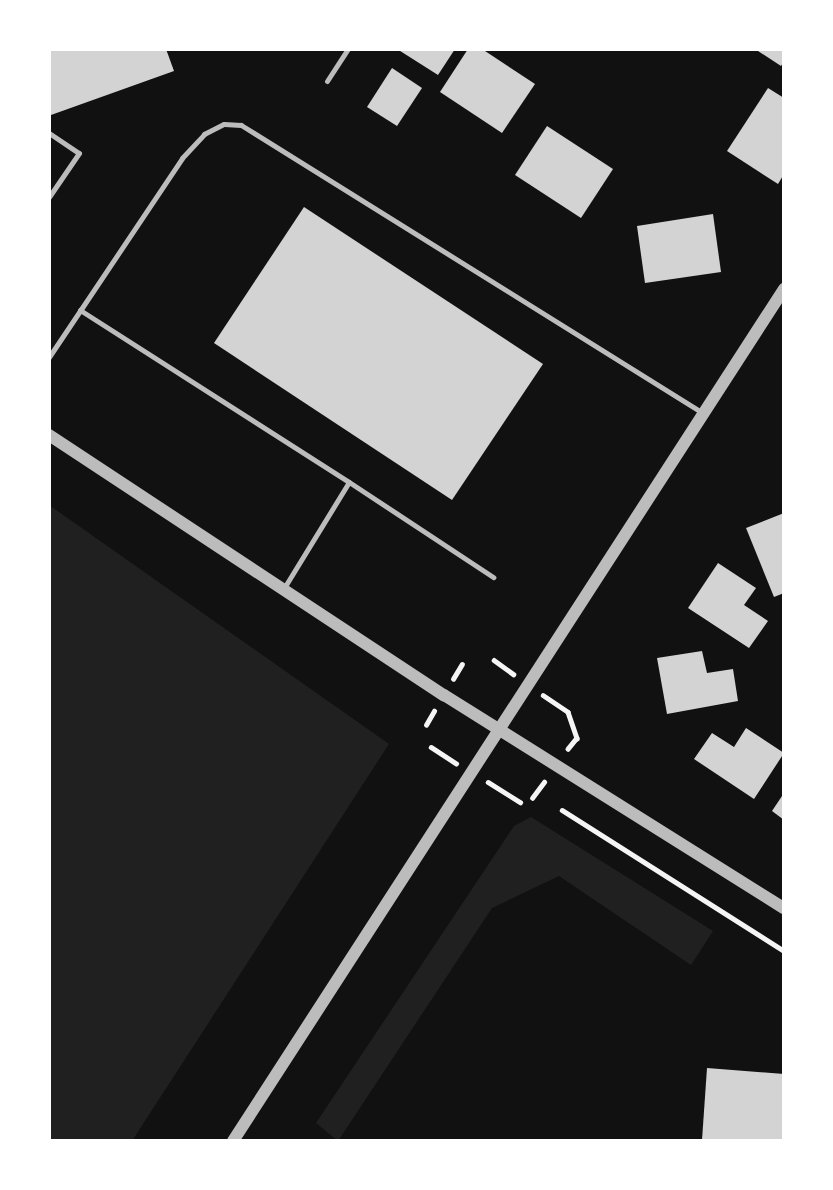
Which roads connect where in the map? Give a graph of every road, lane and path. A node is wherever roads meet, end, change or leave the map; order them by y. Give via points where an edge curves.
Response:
1 (348, 49) edge
2 (327, 81) dead end
3 (49, 133) edge
4 (49, 197) edge
5 (784, 289) edge
6 (80, 310) junction
7 (49, 357) edge
8 (704, 413) junction
9 (49, 435) edge
10 (349, 482) junction
11 (494, 577) dead end
12 (282, 590) junction
13 (497, 729) junction
14 (562, 810) dead end
15 (784, 908) edge
16 (784, 951) edge
17 (233, 1141) edge

1 - 2 lane
3 - 4 lane via 79,153
5 - 8 street
6 - 7 lane
6 - 8 lane via 182,158 204,134 225,124 241,125
6 - 10 lane
8 - 13 street
9 - 12 street
10 - 11 lane
10 - 12 lane
12 - 13 street
13 - 15 street
13 - 17 street
14 - 16 path

